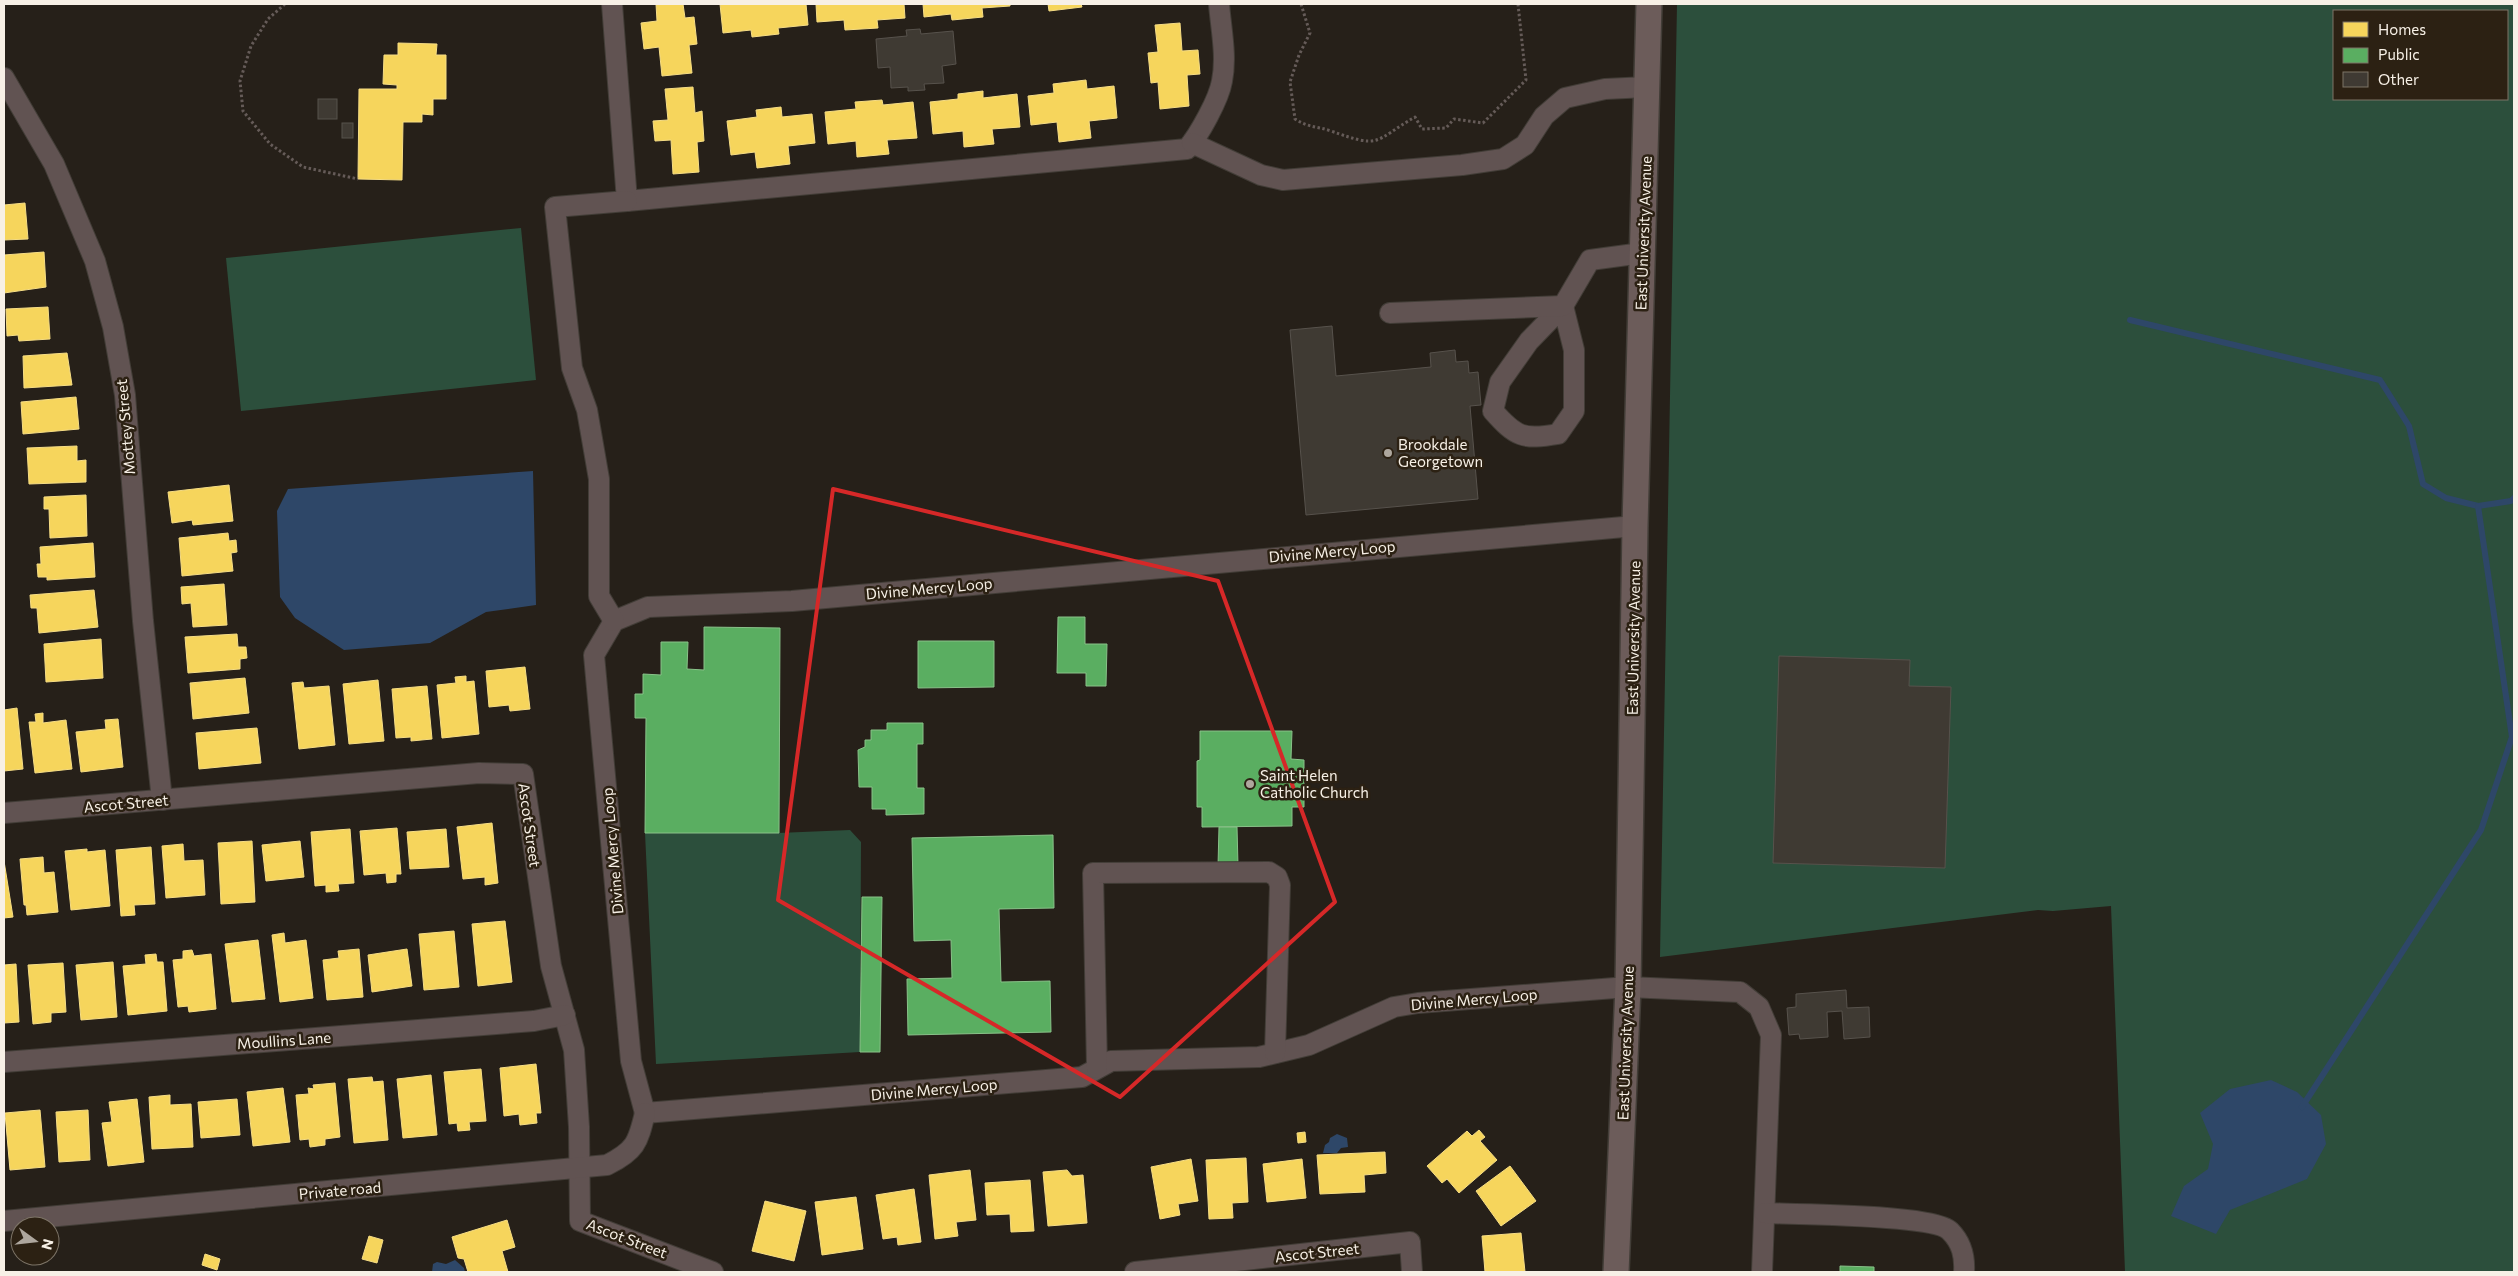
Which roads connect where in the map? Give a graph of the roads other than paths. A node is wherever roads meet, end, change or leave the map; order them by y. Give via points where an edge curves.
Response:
1 (612, 4) edge
2 (1219, 4) edge
3 (1649, 4) edge
4 (4, 78) edge
5 (1647, 87) junction
6 (1192, 142) junction
7 (627, 201) junction
8 (1642, 253) junction
9 (1563, 306) junction
10 (1390, 313) dead end
11 (1635, 526) junction
12 (614, 621) junction
13 (162, 800) junction
14 (4, 813) edge
15 (1628, 987) junction
16 (565, 1015) junction
17 (1275, 1052) junction
18 (4, 1062) edge
19 (1097, 1068) junction
20 (645, 1113) junction
21 (579, 1169) junction
22 (1765, 1213) junction
23 (4, 1221) edge
24 (713, 1272) edge
25 (1135, 1272) edge
26 (1412, 1272) edge
27 (1616, 1272) edge
28 (1762, 1272) edge
29 (1964, 1272) edge

1 - 7 street
2 - 6 street via 1224,62 1222,82
3 - 5 main road, East University Avenue
4 - 13 street, Mottey Street via 54,164 95,261 113,327 125,395 142,611
5 - 6 street via 1605,89 1566,98 1544,116 1525,145 1503,159 1462,165 1283,180 1261,175
5 - 8 main road, East University Avenue
6 - 7 street via 1186,149
7 - 12 street via 555,207 572,368 587,410 600,479 599,596
8 - 9 street via 1590,260
8 - 11 main road, East University Avenue
9 - 9 street via 1529,341 1500,382 1493,411 1509,429 1532,439 1558,434 1574,411 1574,350
9 - 10 street
11 - 12 street, Divine Mercy Loop via 792,601 648,607
11 - 15 main road, East University Avenue
12 - 20 street, Divine Mercy Loop via 594,655 631,1061
13 - 14 street, Ascot Street
13 - 16 street, Ascot Street via 478,773 523,774 551,966
15 - 17 street, Divine Mercy Loop via 1394,1007 1309,1045
15 - 22 street, Divine Mercy Loop via 1740,992 1759,1007 1771,1034
15 - 27 main road, East University Avenue
16 - 18 street, Moullins Lane via 534,1021
16 - 21 street, Ascot Street via 574,1050
17 - 19 street, Divine Mercy Loop via 1259,1056 1111,1061
17 - 19 street via 1280,885 1277,877 1269,872 1093,873
19 - 20 street, Divine Mercy Loop via 1082,1077
20 - 21 street, Private road via 638,1140 626,1155 607,1165
21 - 23 street, Private road
21 - 24 street, Ascot Street via 580,1221
22 - 28 street, Divine Mercy Loop
22 - 29 street via 1924,1220 1949,1229 1965,1253
25 - 26 street, Ascot Street via 1410,1242

